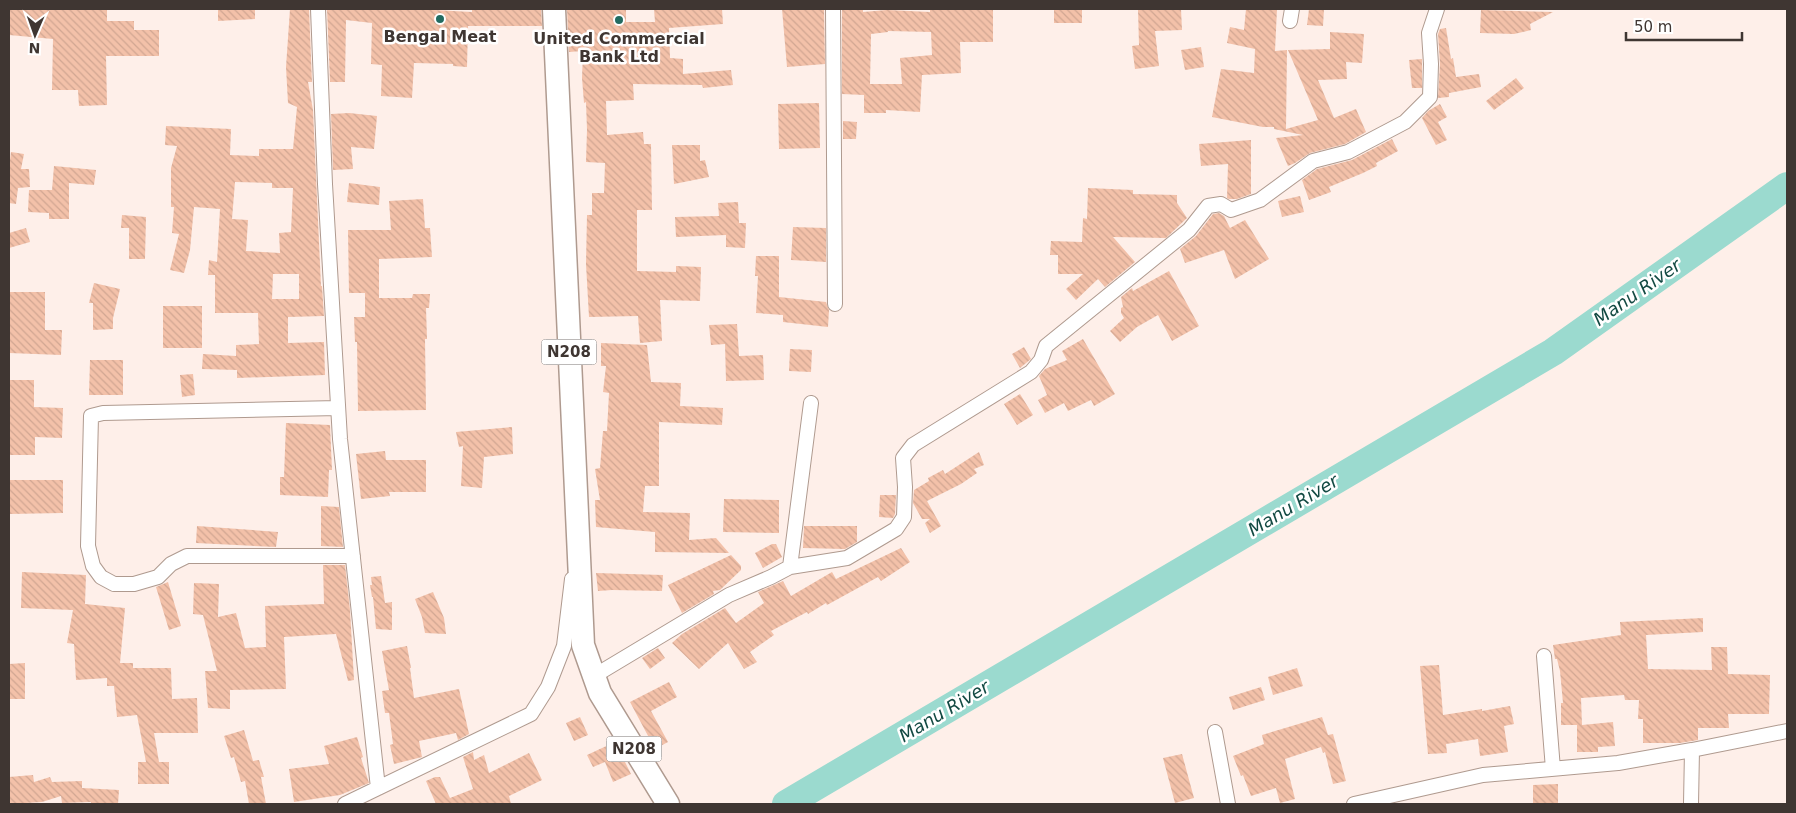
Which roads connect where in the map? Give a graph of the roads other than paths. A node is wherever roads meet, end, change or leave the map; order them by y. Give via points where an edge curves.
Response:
1 (318, 9) edge
2 (554, 9) edge
3 (833, 9) edge
4 (1437, 9) edge
5 (835, 304) dead end
6 (811, 403) dead end
7 (338, 408) junction
8 (577, 528) junction
9 (353, 556) junction
10 (790, 567) junction
11 (1544, 656) dead end
12 (597, 684) junction
13 (1787, 731) edge
14 (1214, 732) dead end
15 (1692, 750) junction
16 (1553, 769) junction
17 (378, 788) junction
18 (344, 804) edge
19 (668, 804) edge
20 (1228, 804) edge
21 (1354, 804) edge
22 (1691, 804) edge

1 - 7 street
2 - 8 highway, N208
3 - 5 street
4 - 10 street via 1430,33 1430,97 1405,122 1348,152 1313,161 1260,200 1231,210 1221,204 1208,206 1189,230 1046,346 1041,360 1031,372 913,445 903,458 904,517 896,529 847,558
6 - 10 street
7 - 9 street
7 - 9 street via 103,413 92,416 88,546 93,566 101,577 114,584 134,584 158,577 171,564 187,556
8 - 12 highway, N208 via 583,645
8 - 17 street via 564,646 548,687 531,714
9 - 17 street
10 - 12 street via 729,594
11 - 16 street
12 - 19 highway, N208
13 - 15 street
14 - 20 street
15 - 16 street via 1618,763
15 - 22 street
16 - 21 street via 1483,775
17 - 18 street

